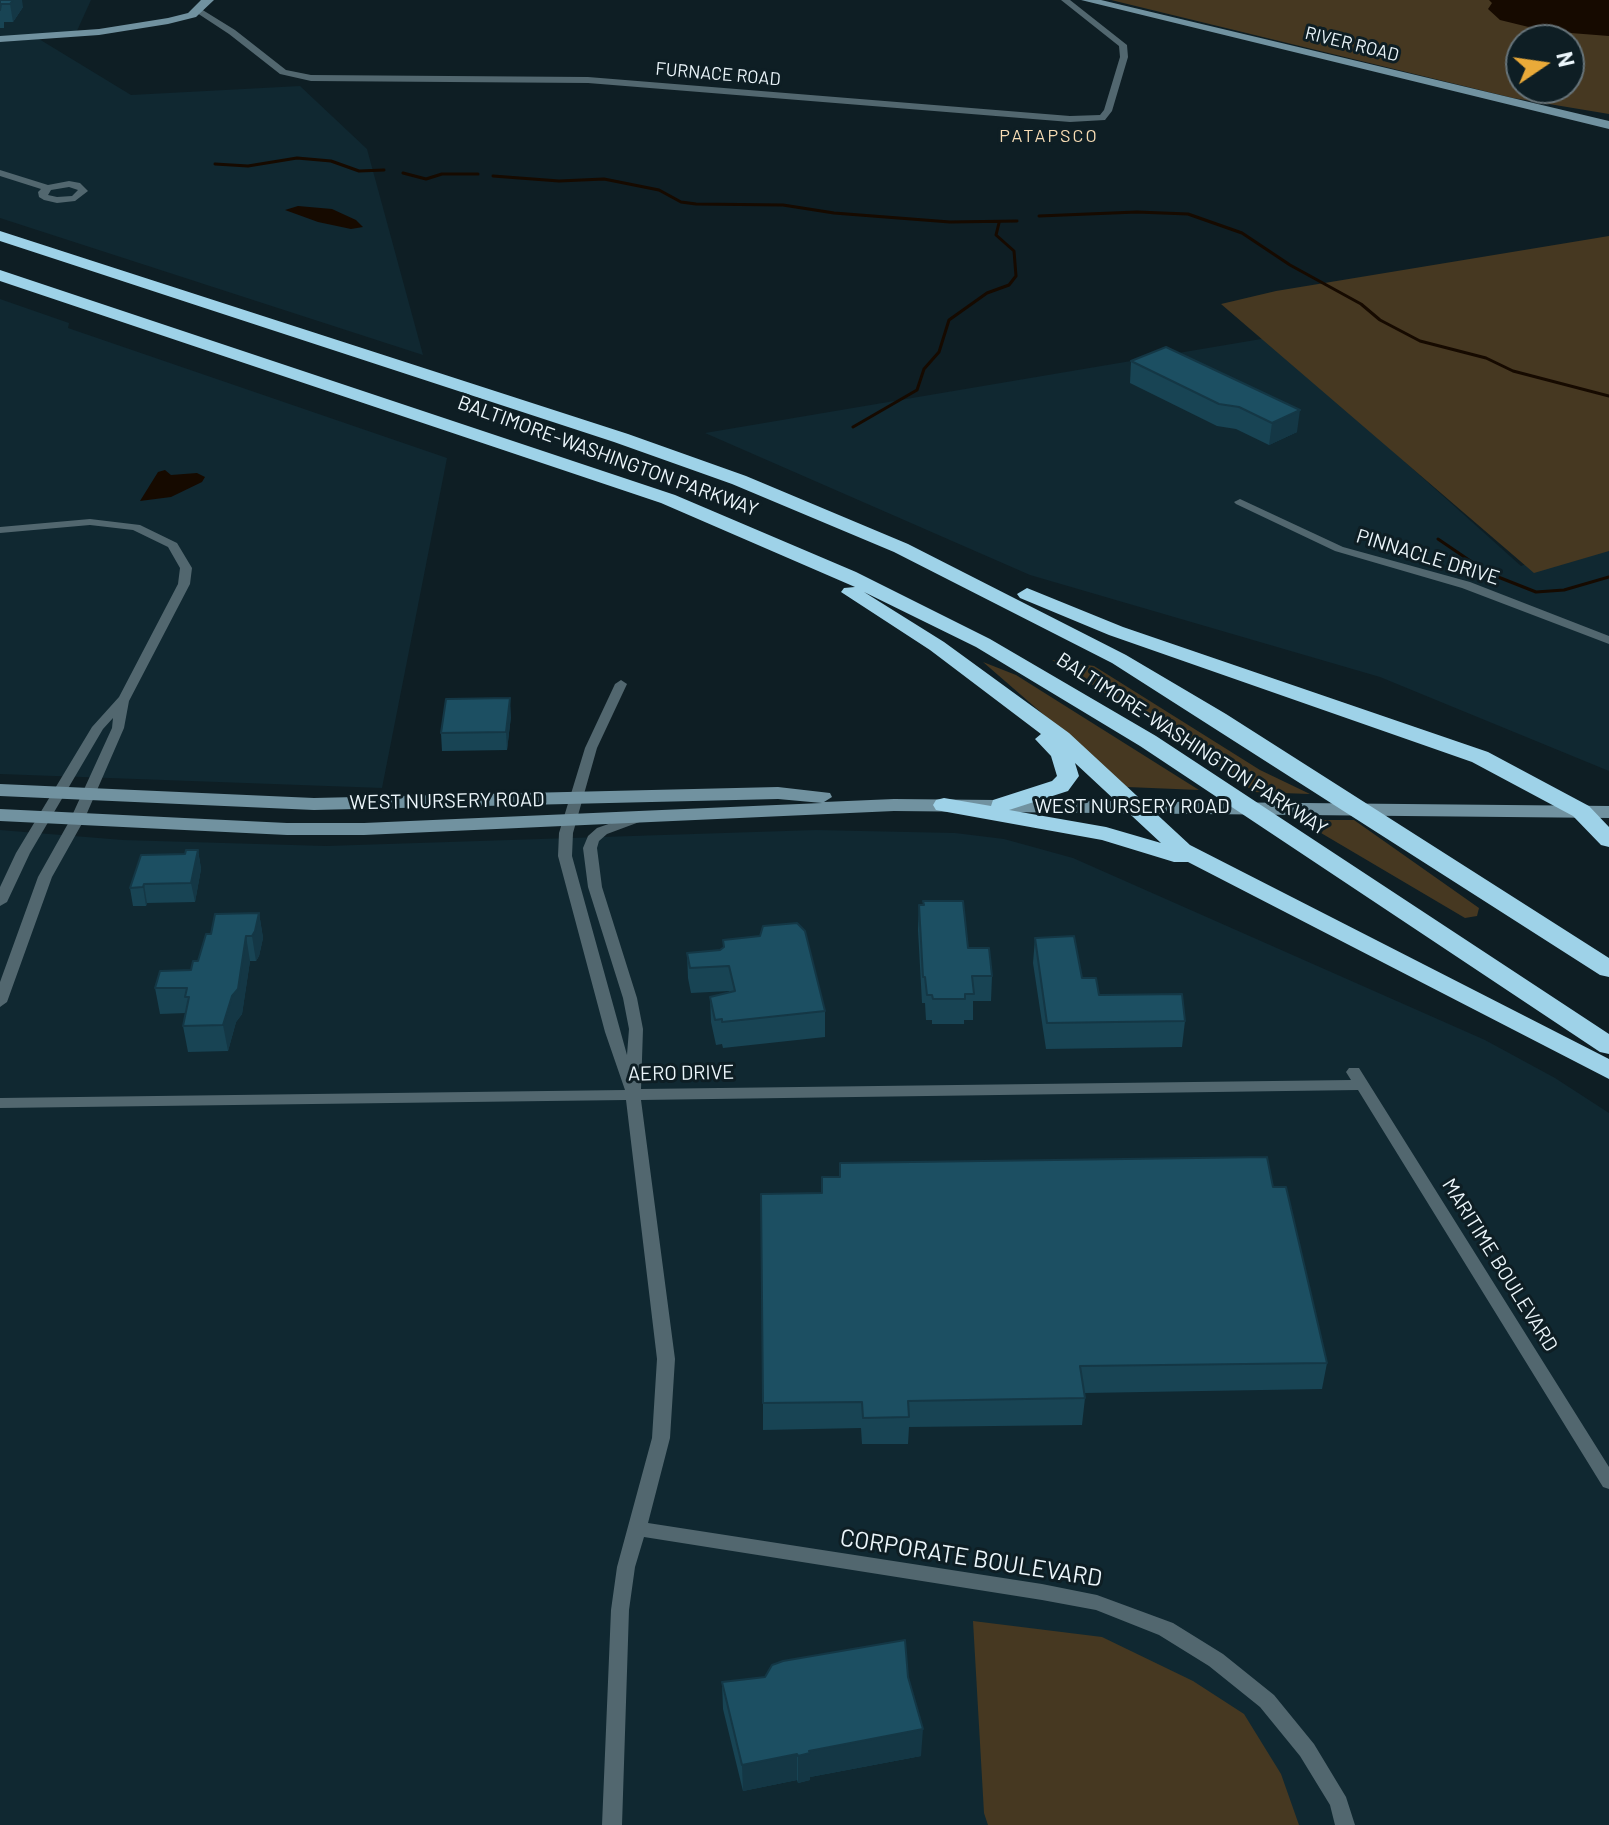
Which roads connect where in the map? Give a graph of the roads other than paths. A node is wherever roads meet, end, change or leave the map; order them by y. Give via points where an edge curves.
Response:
1 (208, 0) edge
2 (1065, 0) edge
3 (1087, 0) edge
4 (198, 11) junction
5 (0, 39) edge
6 (1609, 125) edge
7 (0, 173) edge
8 (48, 188) dead end
9 (6, 239) edge
10 (0, 275) edge
11 (605, 479) junction
12 (739, 480) junction
13 (1240, 502) dead end
14 (0, 530) edge
15 (1609, 640) edge
16 (621, 684) dead end
17 (124, 699) junction
18 (1011, 703) junction
19 (0, 790) edge
20 (778, 793) junction
21 (58, 794) junction
22 (88, 795) junction
23 (577, 798) junction
24 (894, 805) junction
25 (944, 805) junction
26 (1001, 805) junction
27 (1132, 806) junction
28 (1581, 811) junction
29 (1609, 812) edge
30 (0, 815) edge
31 (647, 815) junction
32 (44, 817) junction
33 (77, 820) junction
34 (571, 820) junction
35 (1609, 840) edge
36 (1214, 868) junction
37 (0, 902) edge
38 (1609, 969) edge
39 (0, 1002) edge
40 (1609, 1046) edge
41 (1609, 1070) edge
42 (1358, 1079) joint
43 (633, 1094) junction
44 (0, 1103) edge
45 (1609, 1482) edge
46 (638, 1529) junction
47 (612, 1825) edge
48 (1345, 1825) edge

1 - 4 main road
2 - 4 street, FURNACE ROAD via 1123,45 1124,57 1102,118 588,80 311,78 283,72
3 - 6 main road, RIVER ROAD
4 - 5 main road via 99,32
7 - 8 street
9 - 12 highway, BALTIMORE-WASHINGTON PARKWAY
10 - 11 highway, BALTIMORE-WASHINGTON PARKWAY
11 - 18 highway via 802,563 937,646
11 - 40 highway, BALTIMORE-WASHINGTON PARKWAY via 668,499 849,576 1060,687
12 - 28 highway via 824,508 1116,631 1480,757
12 - 38 highway, BALTIMORE-WASHINGTON PARKWAY via 901,548 1119,659
13 - 15 street, PINNACLE DRIVE via 1339,549 1466,585
14 - 17 street via 116,524 157,535 182,556 184,584
16 - 23 street via 591,748
17 - 21 street via 98,727
17 - 22 street via 118,728
18 - 26 highway via 1061,754 1068,776 1060,786
18 - 27 highway via 1061,738
19 - 21 main road, WEST NURSERY ROAD
20 - 23 main road, WEST NURSERY ROAD
20 - 24 main road, WEST NURSERY ROAD
20 - 34 main road via 752,804 595,809
21 - 22 main road, WEST NURSERY ROAD
21 - 32 street
22 - 23 main road, WEST NURSERY ROAD via 314,804
22 - 33 street
23 - 34 street
24 - 25 main road, WEST NURSERY ROAD
24 - 31 main road, WEST NURSERY ROAD
25 - 26 main road, WEST NURSERY ROAD
25 - 36 highway via 1106,834
26 - 27 main road, WEST NURSERY ROAD
27 - 28 main road, WEST NURSERY ROAD
27 - 36 highway via 1167,839
28 - 29 main road, WEST NURSERY ROAD
28 - 35 highway
30 - 32 main road, WEST NURSERY ROAD
31 - 34 main road, WEST NURSERY ROAD
31 - 43 street via 602,831 590,848 595,887 636,1029
32 - 33 main road, WEST NURSERY ROAD
32 - 37 street
33 - 34 main road, WEST NURSERY ROAD via 287,829
33 - 39 street via 45,877
34 - 43 street via 565,856
36 - 41 highway
42 - 43 street, AERO DRIVE
42 - 45 street, MARITIME BOULEVARD
43 - 44 street, AERO DRIVE
43 - 46 street via 666,1359 661,1438
46 - 47 street via 620,1610
46 - 48 street, CORPORATE BOULEVARD via 1055,1595 1097,1603 1166,1629 1267,1701 1307,1750 1339,1803

